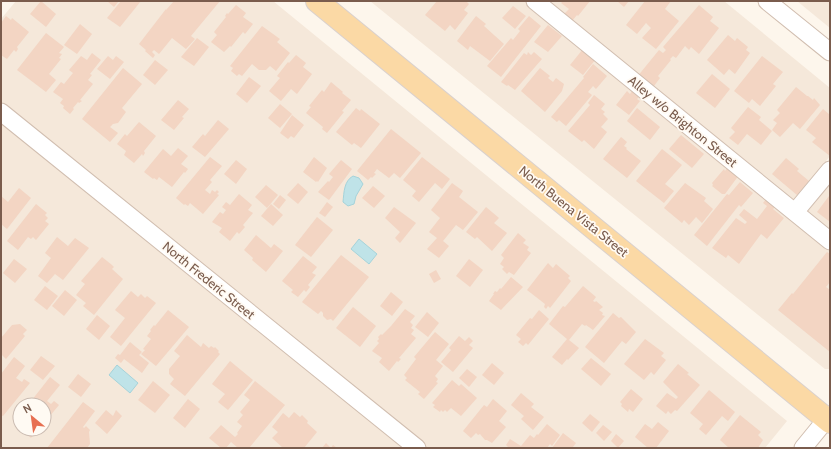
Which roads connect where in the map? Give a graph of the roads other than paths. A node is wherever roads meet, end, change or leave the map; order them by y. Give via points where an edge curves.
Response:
1 (318, 1) edge
2 (535, 1) edge
3 (767, 1) edge
4 (830, 52) edge
5 (1, 112) edge
6 (830, 170) edge
7 (795, 212) junction
8 (830, 242) edge
9 (829, 419) edge
10 (417, 448) edge
11 (803, 448) edge

1 - 9 main road, North Buena Vista Street
2 - 7 street, Alley w/o Brighton Street
3 - 4 street
5 - 10 street, North Frederic Street
6 - 7 street
7 - 8 street, Alley w/o Brighton Street
9 - 11 street

